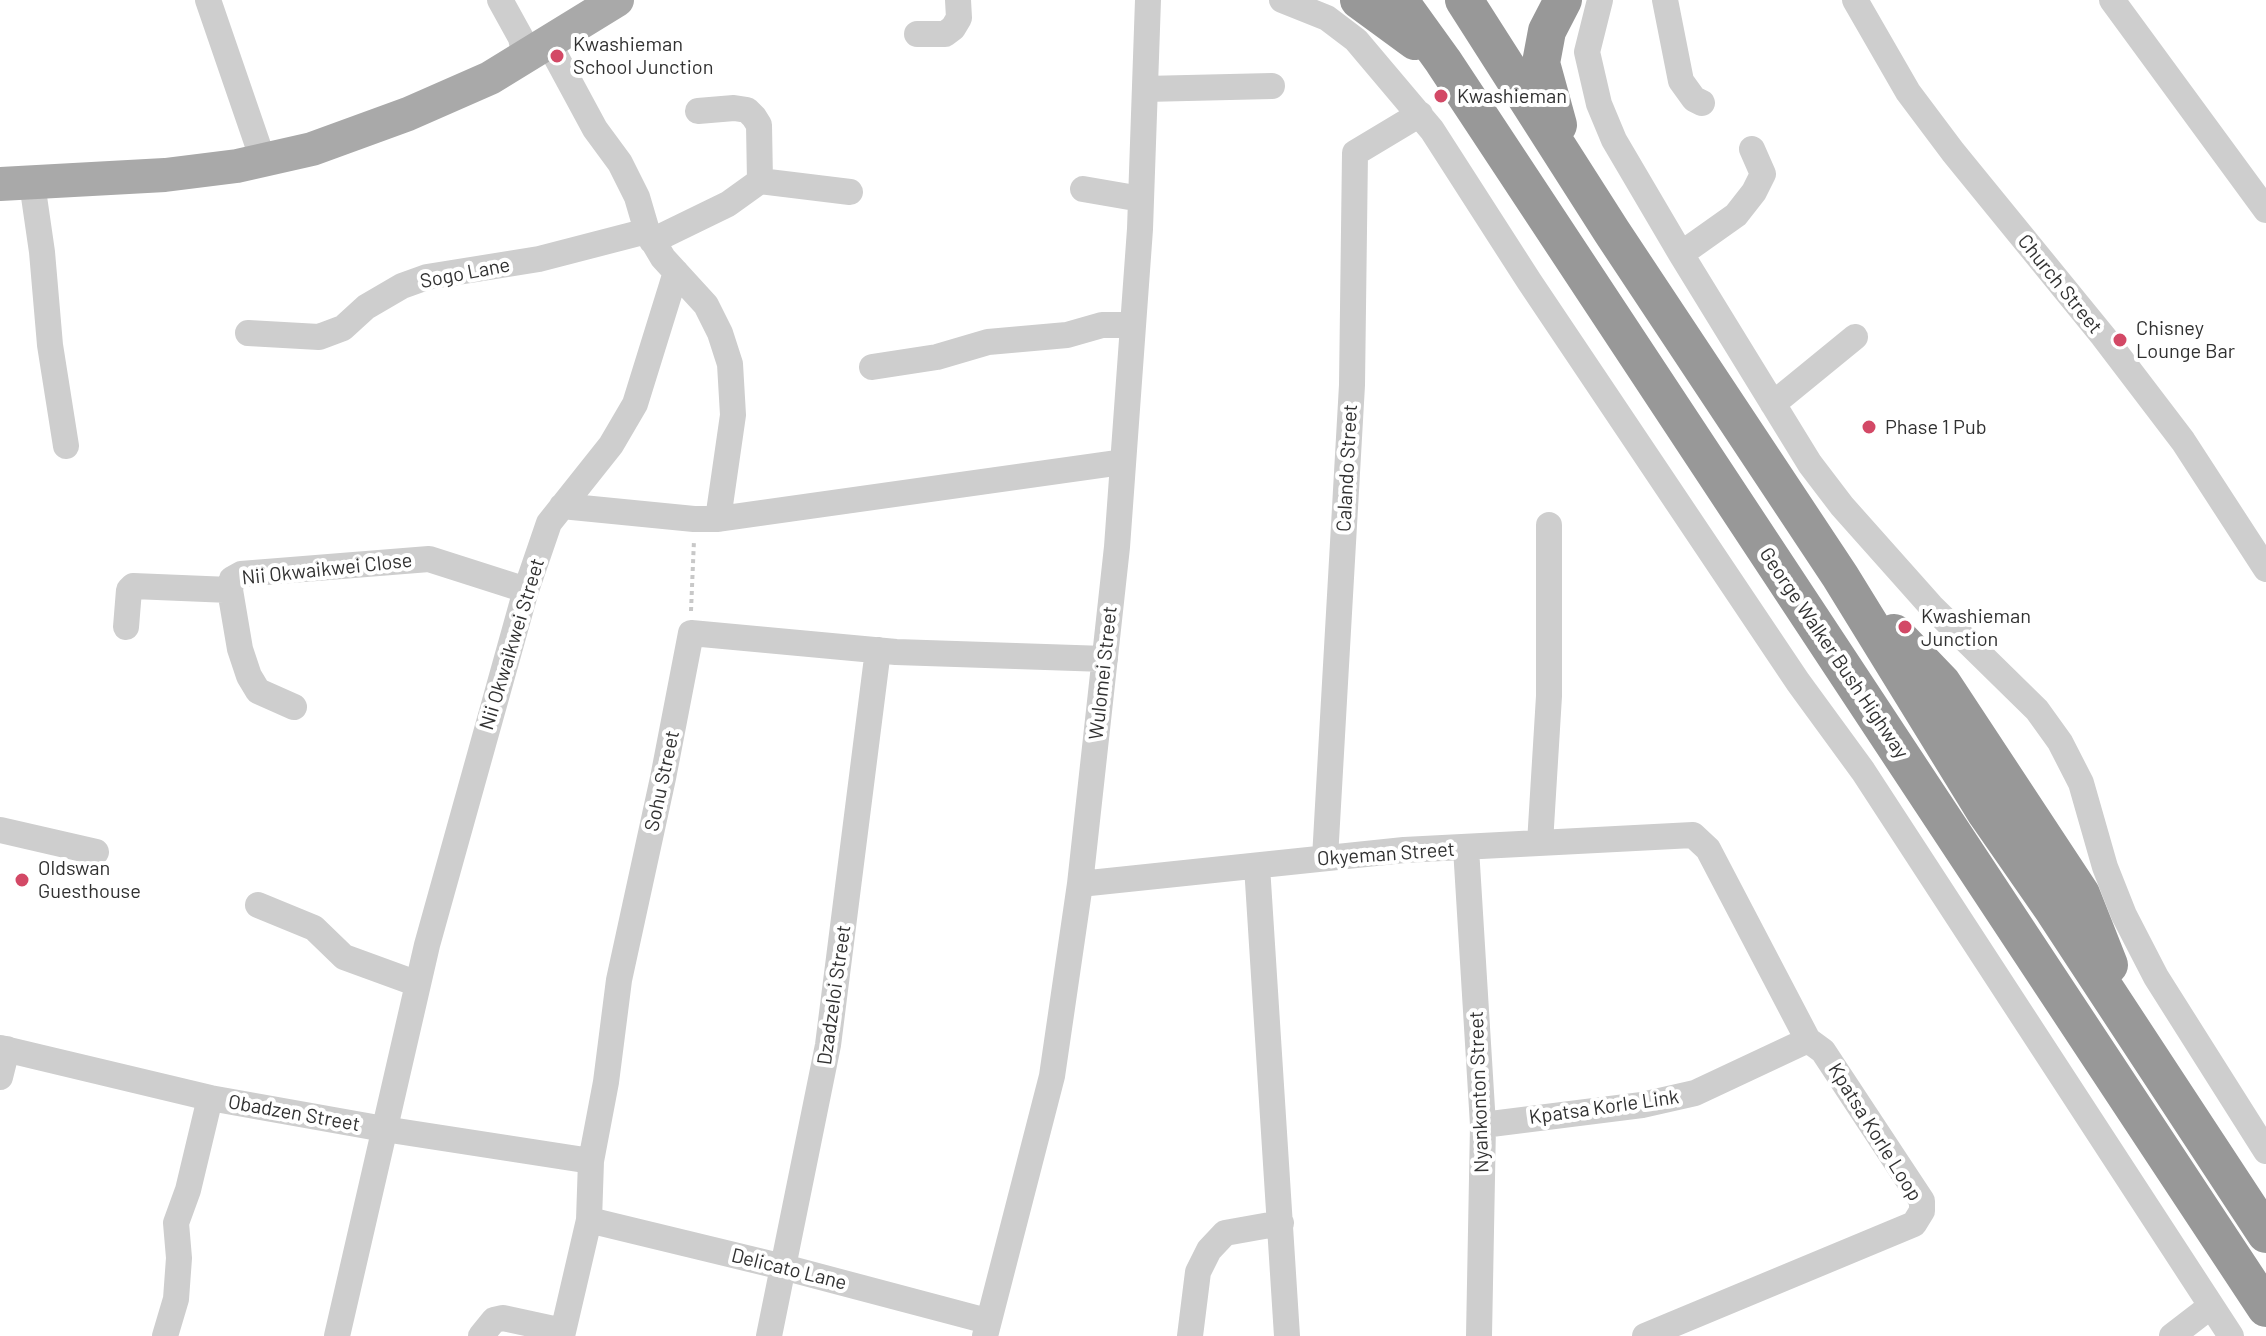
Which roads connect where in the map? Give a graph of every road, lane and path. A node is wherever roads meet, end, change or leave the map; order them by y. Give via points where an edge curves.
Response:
1 (208, 0) edge
2 (500, 0) edge
3 (617, 0) edge
4 (958, 0) edge
5 (1148, 0) edge
6 (1282, 0) edge
7 (1359, 0) edge
8 (1399, 0) edge
9 (1464, 0) edge
10 (1563, 0) edge
11 (1600, 0) edge
12 (1665, 0) edge
13 (1855, 0) edge
14 (2112, 0) edge
15 (917, 34) dead end
16 (536, 50) junction
17 (1443, 61) junction
18 (1272, 86) dead end
19 (1145, 89) junction
20 (1702, 103) dead end
21 (698, 111) dead end
22 (1420, 114) junction
23 (1752, 149) dead end
24 (263, 160) junction
25 (1570, 166) junction
26 (760, 181) junction
27 (16, 184) edge
28 (1083, 189) dead end
29 (850, 192) dead end
30 (1141, 199) junction
31 (2266, 210) edge
32 (650, 236) junction
33 (1681, 254) junction
34 (676, 272) junction
35 (1133, 325) junction
36 (248, 333) dead end
37 (1855, 337) dead end
38 (872, 367) dead end
39 (1773, 404) junction
40 (66, 446) dead end
41 (1123, 462) junction
42 (562, 506) junction
43 (706, 519) junction
44 (1549, 525) dead end
45 (2266, 569) edge
46 (230, 590) junction
47 (526, 590) junction
48 (126, 627) dead end
49 (691, 633) junction
50 (878, 650) junction
51 (1105, 659) junction
52 (294, 707) dead end
53 (0, 830) edge
54 (1693, 835) joint
55 (1540, 843) junction
56 (1466, 848) junction
57 (96, 852) dead end
58 (1325, 858) junction
59 (1257, 866) junction
60 (1080, 884) junction
61 (258, 905) dead end
62 (418, 984) junction
63 (1808, 1040) junction
64 (4, 1048) edge
65 (0, 1077) edge
66 (210, 1098) junction
67 (1483, 1125) junction
68 (384, 1129) junction
69 (2266, 1151) edge
70 (591, 1161) junction
71 (589, 1220) junction
72 (1281, 1223) junction
73 (2266, 1234) edge
74 (783, 1267) junction
75 (2211, 1306) junction
76 (2266, 1308) edge
77 (986, 1329) edge
78 (2185, 1332) edge
79 (563, 1334) edge
80 (165, 1336) edge
81 (337, 1336) edge
82 (481, 1336) edge
83 (769, 1336) edge
84 (1190, 1336) edge
85 (1287, 1336) edge
86 (1479, 1336) edge
87 (1645, 1336) edge
88 (2231, 1336) edge

1 - 24 street
2 - 16 street via 521,38
3 - 16 main road
4 - 15 street via 959,18 953,28 945,34
5 - 19 street, Wulomei Street
6 - 22 street via 1327,18 1356,40
7 - 17 highway
8 - 17 highway, George Walker Bush Highway
9 - 25 highway
10 - 25 highway via 1547,31 1541,63
11 - 33 street via 1587,52 1599,104 1614,140
12 - 20 street via 1681,81
13 - 45 street, Church Street via 1908,92 2183,441
14 - 31 street
16 - 24 main road via 490,78 408,114 312,149
16 - 32 street via 620,163
17 - 76 highway, George Walker Bush Highway
18 - 19 street
19 - 30 street, Wulomei Street
21 - 26 street via 734,108 754,117 759,125
22 - 58 street, Calando Street via 1355,153 1352,385
22 - 75 street via 1798,682 1863,771
23 - 33 street via 1763,174 1754,192 1736,215
24 - 27 main road via 165,175
25 - 73 highway via 1840,576 1942,683 2081,894 2138,1038
26 - 29 street
26 - 32 street, Sogo Lane via 728,204
27 - 40 street via 42,252
28 - 30 street
30 - 35 street, Wulomei Street
32 - 34 street
32 - 36 street, Sogo Lane via 427,277 402,286 343,328 319,337
33 - 39 street
34 - 42 street, Nii Okwaikwei Street via 635,404 611,445
34 - 43 street via 706,305 730,364 733,415
35 - 38 street via 988,342
35 - 41 street, Wulomei Street
37 - 39 street
39 - 69 street via 1842,506 1931,606 2037,710 2060,742 2081,783 2105,867 2130,928
41 - 43 street
41 - 51 street, Wulomei Street
42 - 43 street
42 - 47 street, Nii Okwaikwei Street via 549,523
43 - 49 path
44 - 55 street via 1549,696
46 - 47 street, Nii Okwaikwei Close via 232,579 241,574 429,559
46 - 48 street via 133,586
46 - 52 street, Nii Okwaikwei Close via 240,649 258,691
47 - 62 street, Nii Okwaikwei Street
49 - 50 street
49 - 70 street, Sohu Street via 619,980
50 - 51 street
50 - 74 street, Dzadzeloi Street via 828,1045
51 - 60 street, Wulomei Street
53 - 57 street
54 - 55 street, Okyeman Street
54 - 63 street, Kpatsa Korle Loop via 1708,849
55 - 56 street, Okyeman Street
56 - 58 street, Okyeman Street
56 - 67 street, Nyankonton Street
58 - 59 street, Okyeman Street
59 - 60 street, Okyeman Street
59 - 72 street
60 - 77 street, Wulomei Street via 1052,1076
61 - 62 street via 314,928 344,957
62 - 68 street, Nii Okwaikwei Street
63 - 67 street, Kpatsa Korle Link via 1695,1093
63 - 87 street, Kpatsa Korle Loop via 1823,1051 1922,1201 1919,1218
64 - 65 street
64 - 66 street, Obadzen Street
66 - 68 street, Obadzen Street
66 - 80 street via 176,1223 176,1299
67 - 86 street, Nyankonton Street
68 - 70 street, Obadzen Street
68 - 81 street, Nii Okwaikwei Street
70 - 71 street, Sohu Street
71 - 74 street, Delicato Lane
71 - 79 street, Sohu Street
72 - 84 street via 1225,1233 1209,1250 1198,1272
72 - 85 street
74 - 77 street, Delicato Lane
74 - 83 street, Dzadzeloi Street
75 - 78 street
75 - 88 street
79 - 82 street via 503,1318 494,1320

